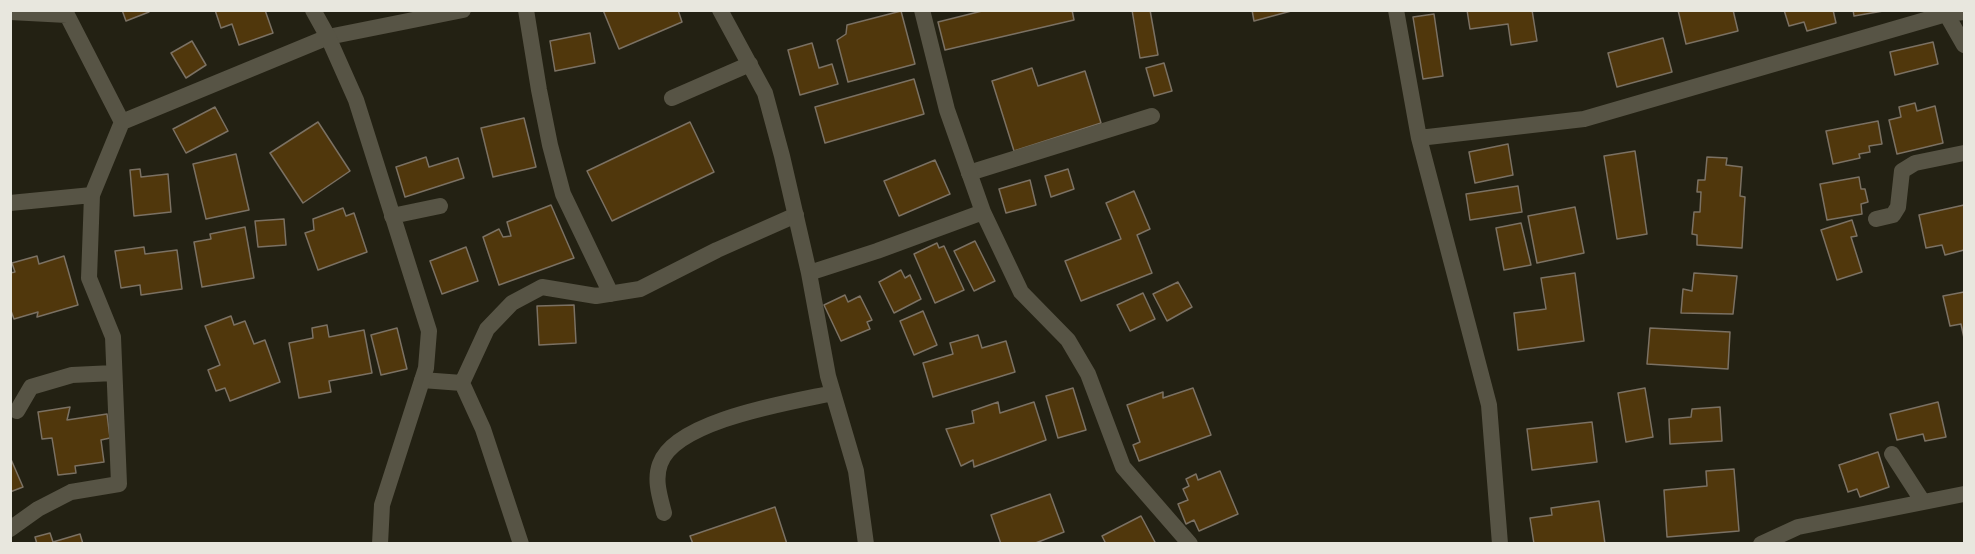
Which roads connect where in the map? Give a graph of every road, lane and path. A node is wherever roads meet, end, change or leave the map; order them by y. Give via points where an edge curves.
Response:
1 (313, 10) edge
2 (464, 10) edge
3 (526, 10) edge
4 (720, 10) edge
5 (922, 10) edge
6 (1396, 10) edge
7 (10, 12) edge
8 (1945, 12) edge
9 (1965, 12) edge
10 (328, 37) junction
11 (1965, 45) edge
12 (750, 64) junction
13 (672, 98) dead end
14 (1152, 116) dead end
15 (122, 122) junction
16 (1419, 138) junction
17 (1965, 153) edge
18 (969, 173) junction
19 (92, 195) junction
20 (10, 203) edge
21 (440, 206) dead end
22 (983, 212) junction
23 (796, 215) junction
24 (392, 216) junction
25 (1876, 219) dead end
26 (809, 273) junction
27 (611, 294) junction
28 (114, 373) junction
29 (422, 380) junction
30 (462, 383) junction
31 (833, 393) junction
32 (17, 411) dead end
33 (1892, 454) dead end
34 (1965, 494) edge
35 (1923, 502) junction
36 (664, 513) dead end
37 (10, 529) edge
38 (380, 543) edge
39 (521, 543) edge
40 (866, 543) edge
41 (1190, 543) edge
42 (1500, 543) edge
43 (1761, 543) edge

1 - 10 street
2 - 10 street
3 - 27 street via 550,146 563,194
4 - 12 street
5 - 18 street via 947,110
6 - 16 street
7 - 15 street via 67,15
8 - 9 street
8 - 11 street
8 - 16 street via 1584,119
10 - 15 street
10 - 24 street via 356,100
12 - 13 street
12 - 23 street via 765,93
14 - 18 street
15 - 19 street
16 - 42 street via 1489,405
17 - 25 street via 1915,163 1902,171 1898,207 1893,215
18 - 22 street
19 - 20 street
19 - 28 street via 89,278 113,337
21 - 24 street
22 - 26 street
22 - 41 street via 1021,292 1068,340 1088,374 1123,467
23 - 26 street
23 - 27 street via 640,289
24 - 29 street via 429,332
26 - 31 street
27 - 30 street via 596,296 542,287 512,303 487,329
28 - 32 street via 72,375 31,387
28 - 37 street via 119,484 71,492
29 - 30 street
29 - 38 street via 382,506
30 - 39 street via 483,429
31 - 36 street via 724,419 672,446 660,462 656,477
31 - 40 street via 856,471
33 - 35 street
34 - 35 street
35 - 43 street via 1798,527

